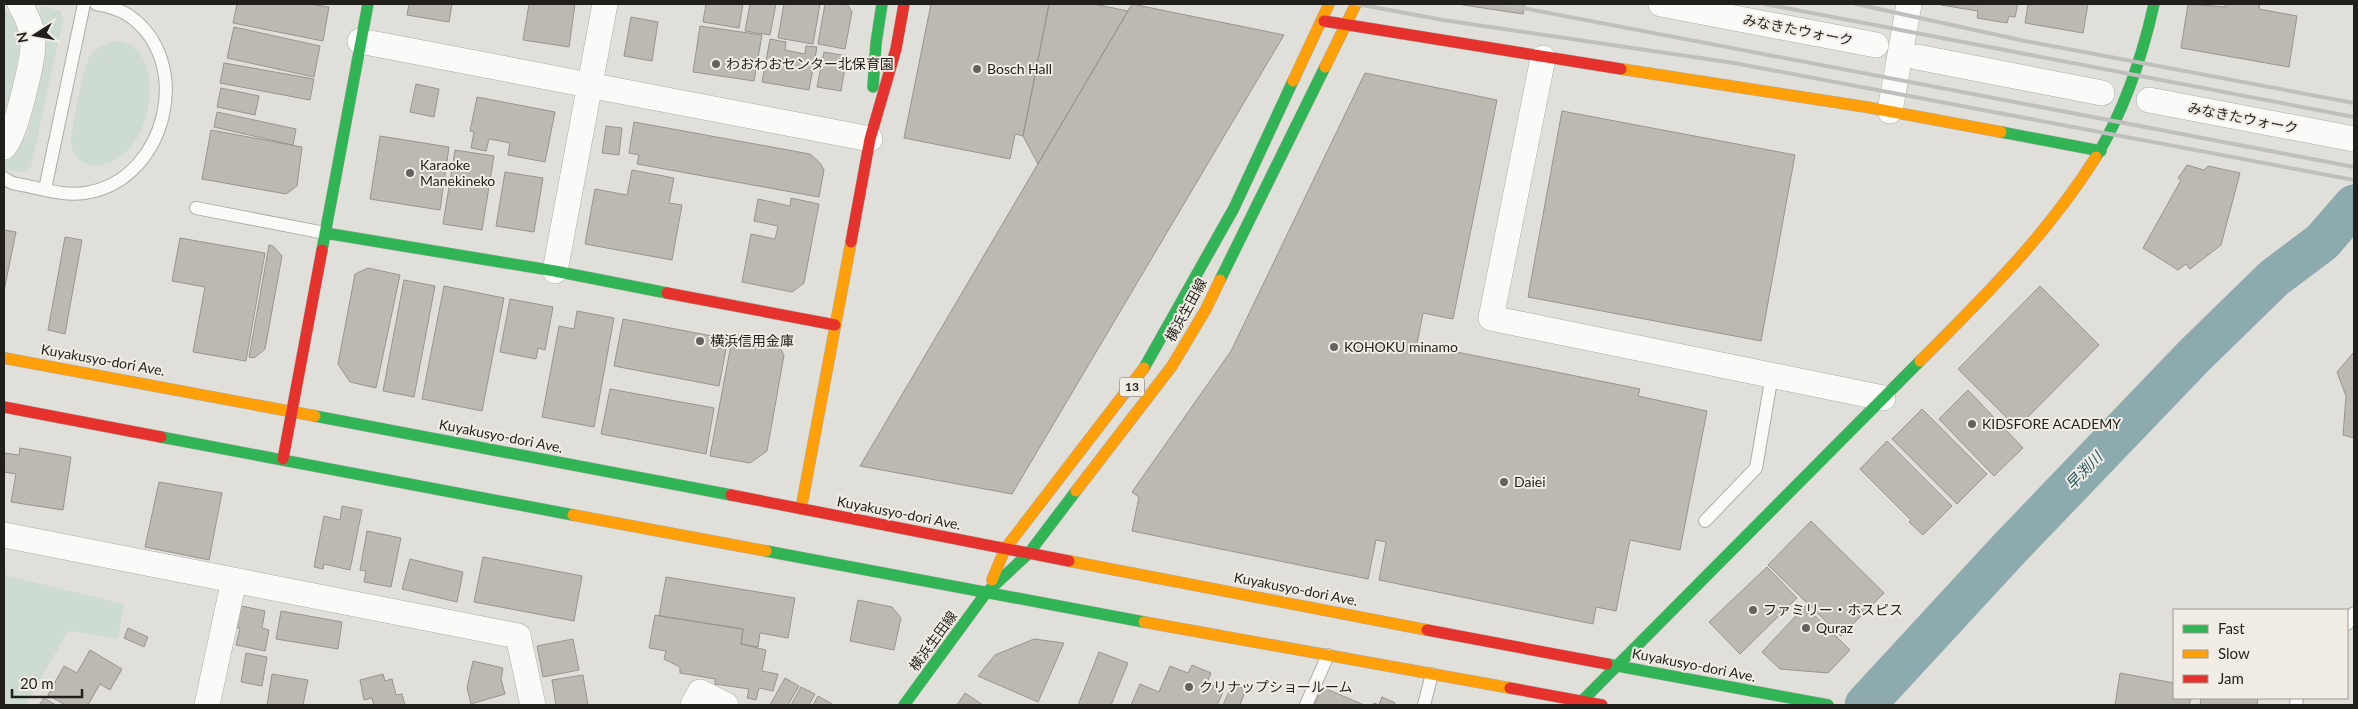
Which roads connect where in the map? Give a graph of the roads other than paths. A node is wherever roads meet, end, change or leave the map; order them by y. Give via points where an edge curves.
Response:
1 (20, 4) edge
2 (84, 4) edge
3 (96, 4) edge
4 (368, 4) edge
5 (605, 4) edge
6 (882, 4) edge
7 (904, 4) edge
8 (1329, 4) edge
9 (1356, 4) edge
10 (1662, 4) edge
11 (1909, 4) edge
12 (2154, 4) edge
13 (1321, 21) junction
14 (1345, 25) junction
15 (360, 41) junction
16 (1876, 45) dead end
17 (1917, 57) dead end
18 (1543, 58) junction
19 (590, 86) junction
20 (2102, 92) dead end
21 (2148, 100) dead end
22 (1890, 111) junction
23 (2346, 137) edge
24 (870, 139) junction
25 (4, 147) edge
26 (2101, 151) junction
27 (4, 178) edge
28 (45, 189) junction
29 (196, 208) dead end
30 (325, 233) junction
31 (555, 271) junction
32 (835, 325) junction
33 (4, 358) edge
34 (1772, 375) junction
35 (1883, 398) junction
36 (4, 407) edge
37 (293, 410) junction
38 (284, 458) junction
39 (801, 509) junction
40 (1705, 521) dead end
41 (4, 535) edge
42 (1006, 549) junction
43 (1029, 553) junction
44 (234, 580) junction
45 (986, 593) junction
46 (1328, 655) junction
47 (1617, 666) junction
48 (1432, 674) junction
49 (1587, 704) edge
50 (207, 705) edge
51 (534, 705) edge
52 (693, 705) edge
53 (726, 705) edge
54 (904, 705) edge
55 (1306, 705) edge
56 (1424, 705) edge
57 (1828, 705) edge

1 - 25 street via 30,22 33,45 14,130
2 - 28 lane
3 - 28 lane via 128,15 149,36 162,63 165,112 153,145 136,168 122,179 91,192 72,194
4 - 15 street
5 - 19 street
6 - 24 street via 876,43
7 - 24 street via 896,49
8 - 13 street, 横浜生田線 / 13
9 - 14 street, 横浜生田線 / 13
10 - 16 street, みなきたウォーク
11 - 22 street
12 - 26 street via 2148,36 2128,98
13 - 14 street
13 - 42 street, 横浜生田線 / 13 via 1234,208 1161,340 1134,384
14 - 18 street
14 - 43 street, 横浜生田線 / 13 via 1206,309 1177,358
15 - 19 street
15 - 30 street
17 - 20 street
18 - 22 street
18 - 34 street via 1491,318
19 - 24 street
19 - 31 street
21 - 23 street, みなきたウォーク
22 - 26 street
24 - 32 street
26 - 35 street via 2075,191 2015,265
27 - 28 lane via 12,183
29 - 30 lane
30 - 31 street
30 - 37 street
31 - 32 street
32 - 39 street
33 - 37 street, Kuyakusyo-dori Ave.
34 - 35 street
34 - 40 lane via 1756,468
35 - 47 street
36 - 38 street
37 - 38 street
37 - 39 street, Kuyakusyo-dori Ave.
38 - 45 street
39 - 42 street, Kuyakusyo-dori Ave.
41 - 44 street
42 - 43 street, Kuyakusyo-dori Ave.
42 - 45 street, 横浜生田線 / 13
43 - 45 street, 横浜生田線 / 13
43 - 47 street, Kuyakusyo-dori Ave.
44 - 50 street
44 - 51 street via 518,636
45 - 46 street
45 - 54 street, 横浜生田線 / 13
46 - 48 street
46 - 55 lane
47 - 49 street
47 - 57 street, Kuyakusyo-dori Ave.
48 - 49 street
48 - 56 lane
52 - 53 street via 700,692

